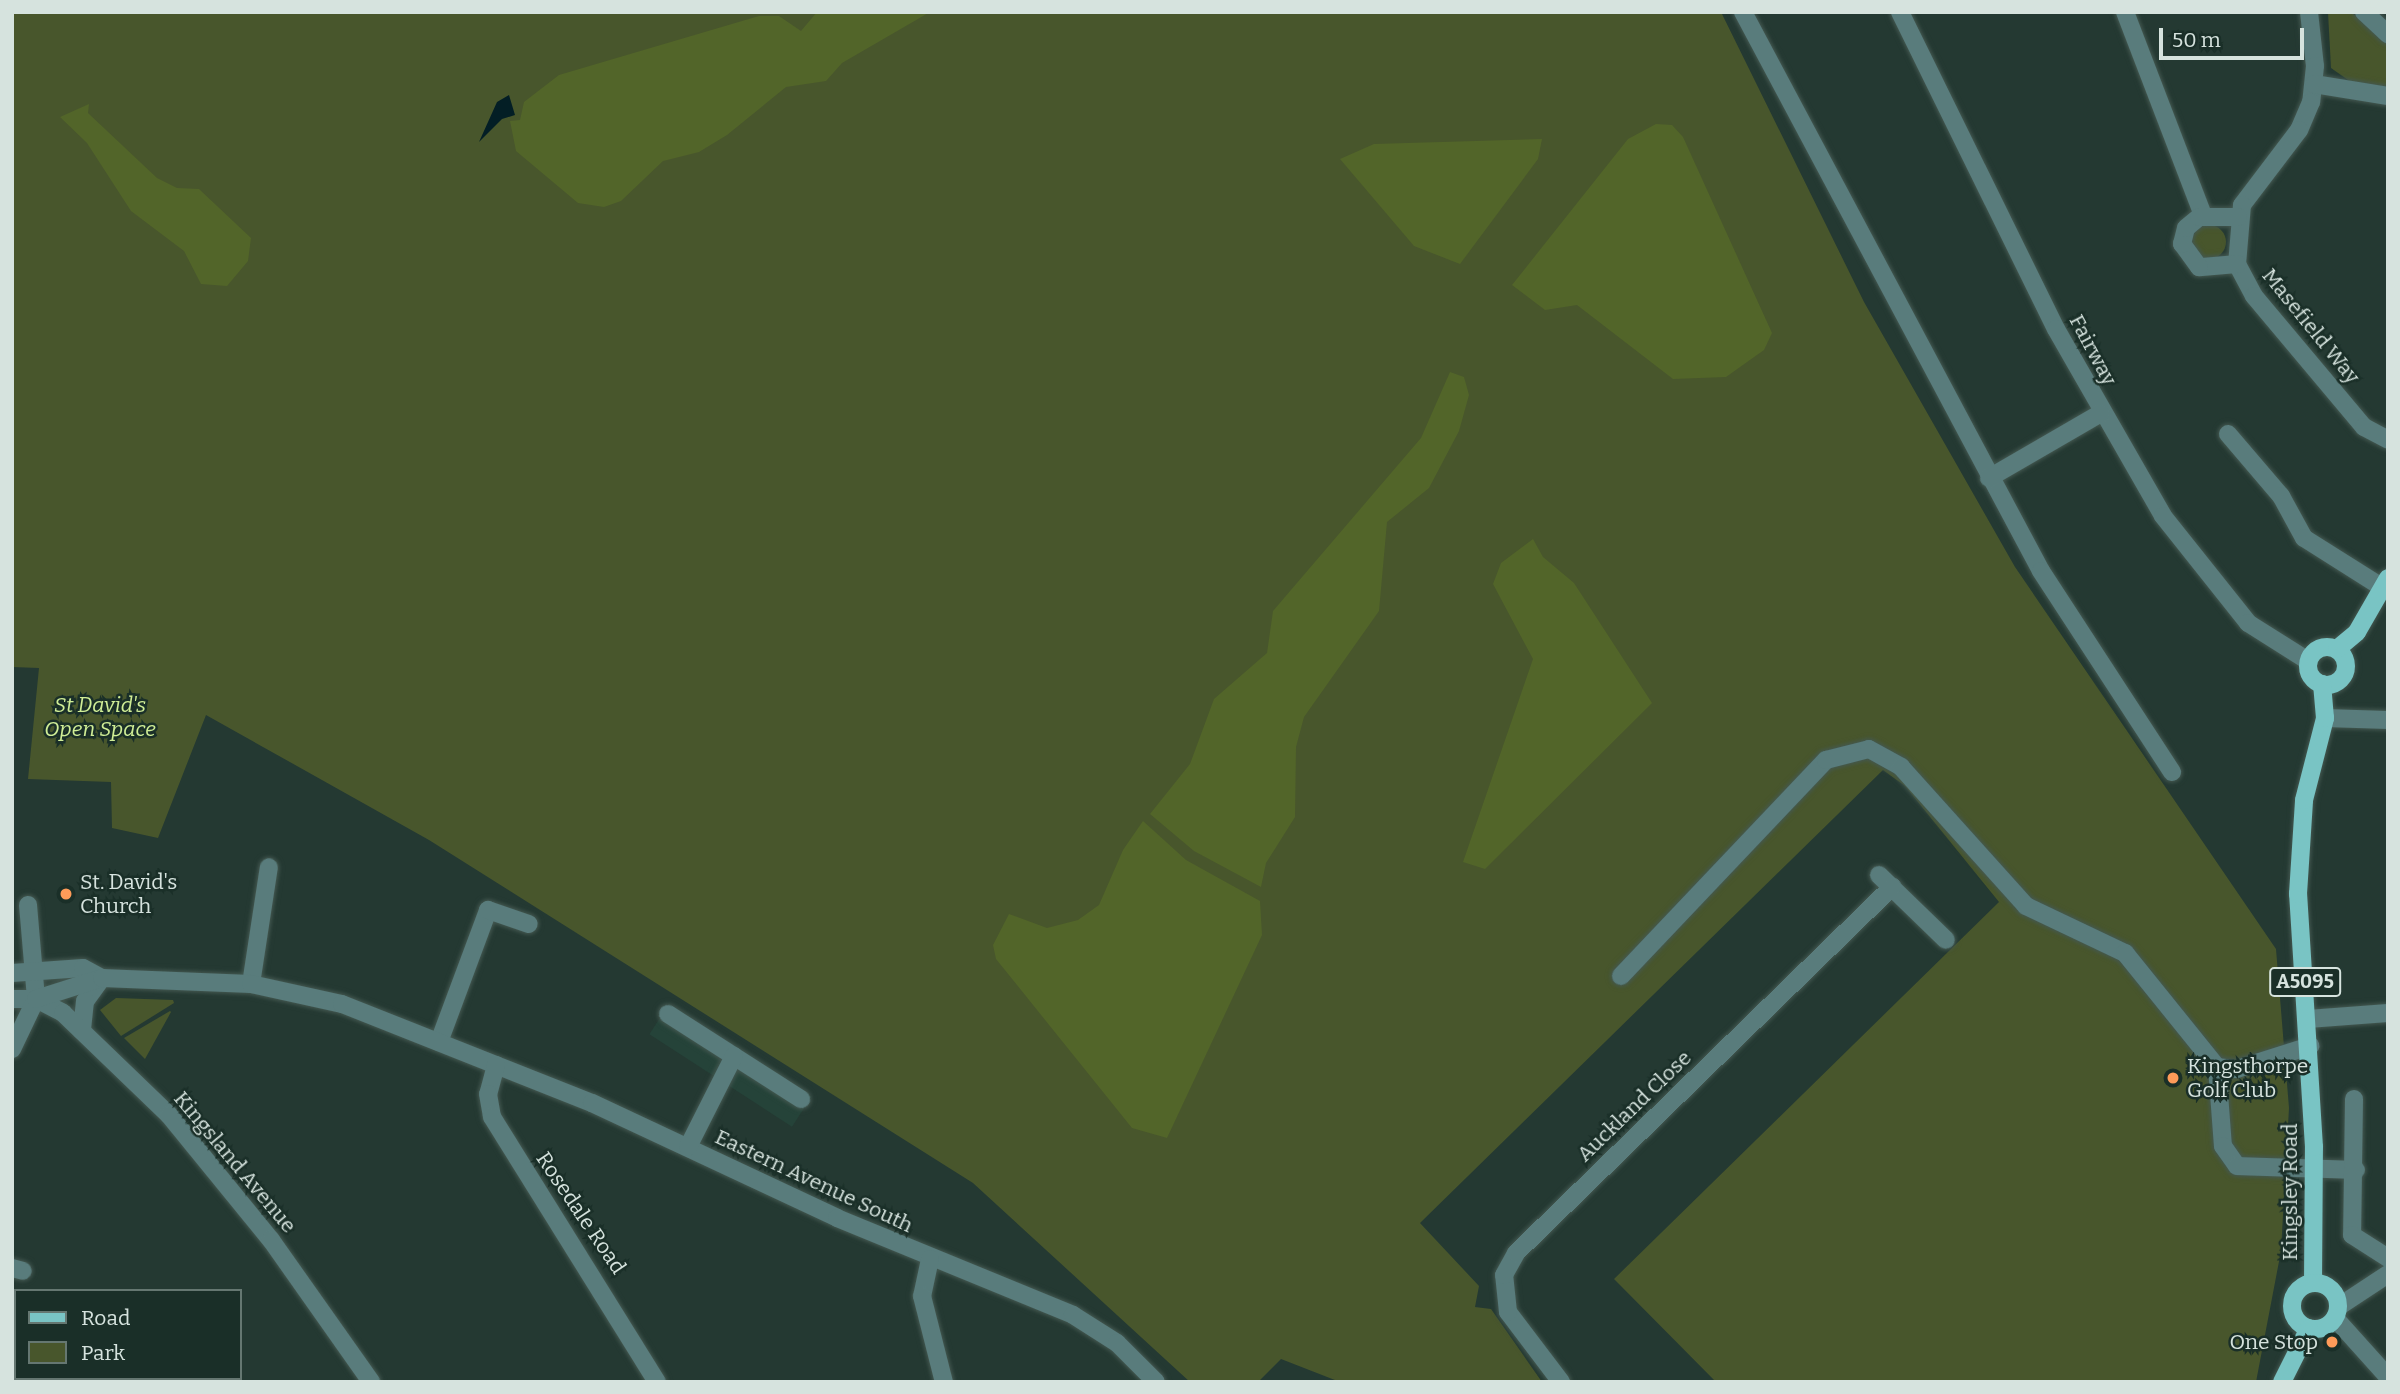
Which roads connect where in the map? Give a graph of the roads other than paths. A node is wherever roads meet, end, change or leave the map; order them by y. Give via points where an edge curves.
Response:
1 (1743, 12) edge
2 (1900, 12) edge
3 (2125, 12) edge
4 (2309, 12) edge
5 (2364, 12) edge
6 (2388, 34) edge
7 (2314, 84) junction
8 (2388, 96) edge
9 (2203, 215) junction
10 (2238, 217) junction
11 (2237, 264) junction
12 (2101, 413) junction
13 (2228, 434) dead end
14 (2388, 440) edge
15 (1989, 478) junction
16 (2385, 583) edge
17 (2337, 649) junction
18 (2308, 661) junction
19 (2322, 684) junction
20 (2325, 718) junction
21 (2388, 720) edge
22 (2172, 772) dead end
23 (269, 867) dead end
24 (28, 905) dead end
25 (529, 924) dead end
26 (1946, 940) dead end
27 (33, 969) junction
28 (12, 973) edge
29 (1621, 976) dead end
30 (102, 978) junction
31 (251, 984) junction
32 (12, 999) edge
33 (36, 999) junction
34 (2388, 1013) edge
35 (668, 1014) dead end
36 (2308, 1019) junction
37 (82, 1031) junction
38 (439, 1042) junction
39 (2310, 1046) junction
40 (12, 1049) edge
41 (734, 1056) junction
42 (496, 1065) junction
43 (2217, 1068) junction
44 (801, 1099) dead end
45 (2354, 1099) dead end
46 (688, 1147) junction
47 (2315, 1168) junction
48 (2356, 1170) junction
49 (2388, 1258) edge
50 (930, 1259) junction
51 (2388, 1274) edge
52 (2312, 1283) junction
53 (2337, 1312) junction
54 (2309, 1328) junction
55 (2385, 1370) edge
56 (371, 1382) edge
57 (657, 1382) edge
58 (944, 1382) edge
59 (1156, 1382) edge
60 (1561, 1382) edge
61 (2282, 1382) edge

1 - 15 street
2 - 12 street, Fairway
3 - 9 street
4 - 7 street
5 - 6 street
7 - 8 street
7 - 10 street, Masefield Way via 2299,130 2246,196
9 - 10 street
9 - 11 street, Masefield Way via 2183,236 2188,258 2206,268
10 - 11 street, Masefield Way
11 - 14 street, Masefield Way via 2248,288 2356,417
12 - 15 street
12 - 18 street, Fairway via 2209,581 2248,623
13 - 16 street via 2281,496 2305,538
15 - 22 street
16 - 17 main road via 2357,632
17 - 18 main road via 2322,647
17 - 19 main road via 2346,662 2343,676
18 - 19 main road, Kingsley Road / A5095 via 2311,676
19 - 20 main road, Kingsley Road / A5095
20 - 21 street
20 - 36 main road, Kingsley Road / A5095 via 2305,800 2298,894
23 - 31 street
24 - 27 street
25 - 38 street via 488,909
26 - 60 street, Auckland Close via 1886,881 1516,1253 1504,1275 1508,1312
27 - 28 street
27 - 30 street via 83,968
27 - 33 street
29 - 43 street via 1826,760 1869,749 1901,767 2026,906 2125,953
30 - 31 street, Eastern Avenue South
30 - 33 street, Eastern Avenue South
30 - 37 street via 85,1001
31 - 38 street, Eastern Avenue South via 342,1004
32 - 33 street, Eastern Avenue South
33 - 37 street, Kingsland Avenue
33 - 40 street
34 - 36 street
35 - 41 street
36 - 39 main road, Kingsley Road / A5095
37 - 56 street, Kingsland Avenue via 222,1178
38 - 42 street, Eastern Avenue South
39 - 43 street
39 - 47 main road, Kingsley Road / A5095
41 - 44 street
41 - 46 street
42 - 46 street, Eastern Avenue South
42 - 57 street, Rosedale Road via 488,1094 492,1117
43 - 47 street via 2223,1146 2237,1166
45 - 48 street
46 - 50 street, Eastern Avenue South
47 - 48 street
47 - 52 main road, Kingsley Road / A5095
48 - 49 street via 2352,1235
50 - 58 street via 922,1296
50 - 59 street, Eastern Avenue South via 1073,1315 1117,1343
51 - 53 street
52 - 53 main road via 2330,1289
52 - 54 main road via 2296,1295 2292,1307
53 - 54 main road
53 - 55 street
54 - 61 main road

